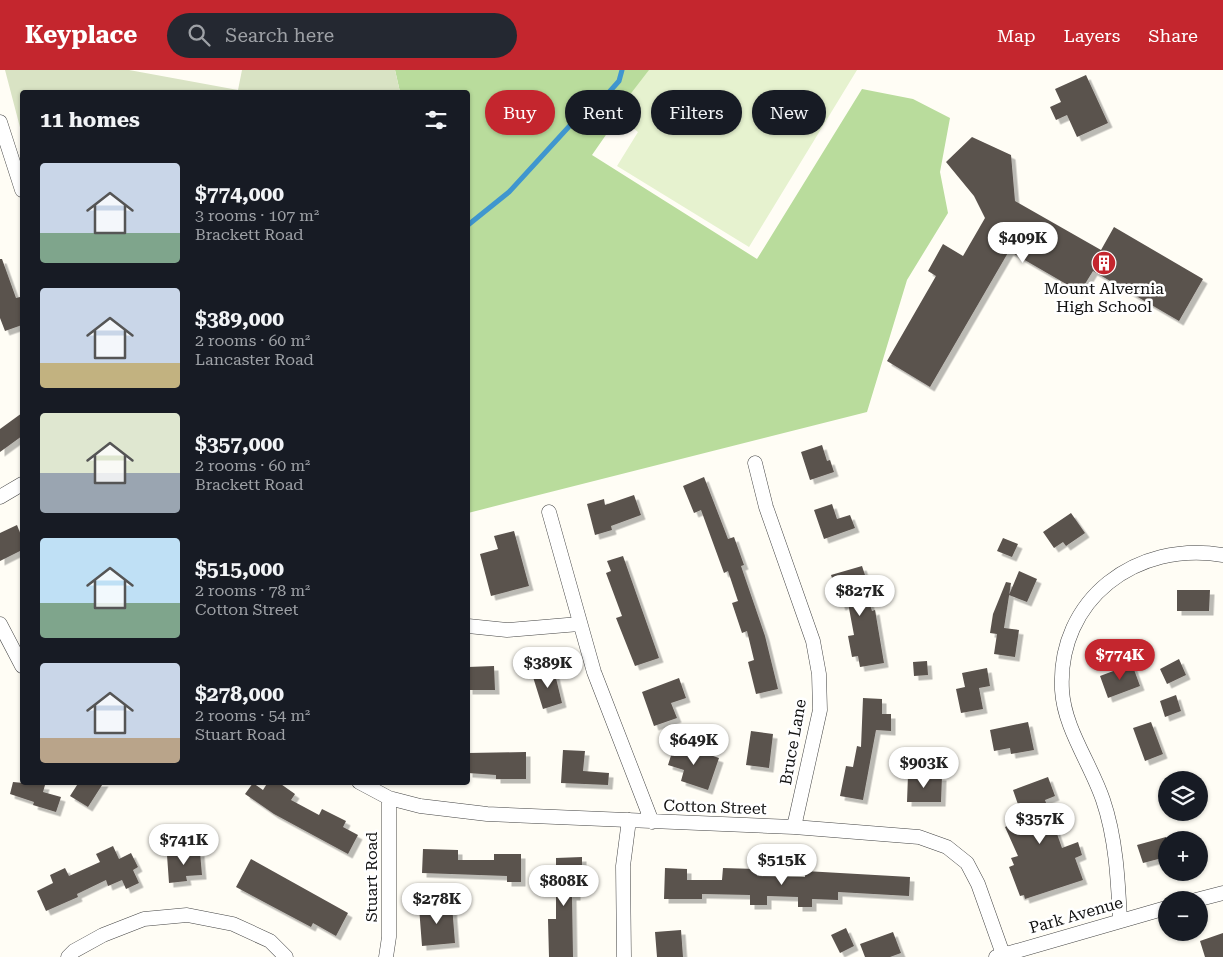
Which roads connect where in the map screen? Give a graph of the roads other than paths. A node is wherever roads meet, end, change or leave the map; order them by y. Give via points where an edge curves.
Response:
1 (0, 122) edge
2 (20, 184) edge
3 (754, 463) dead end
4 (20, 485) edge
5 (0, 497) edge
6 (549, 512) dead end
7 (1223, 555) edge
8 (0, 624) edge
9 (579, 624) junction
10 (470, 626) edge
11 (20, 662) edge
12 (365, 785) edge
13 (389, 798) junction
14 (629, 820) junction
15 (652, 822) junction
16 (794, 827) junction
17 (1223, 893) edge
18 (1208, 897) edge
19 (1158, 910) edge
20 (1120, 920) junction
21 (1001, 956) edge
22 (68, 957) edge
23 (286, 957) edge
24 (386, 957) edge
25 (624, 957) edge

1 - 2 street
3 - 16 street, Bruce Lane via 813,641 819,674 820,710
4 - 5 street
6 - 9 street
7 - 20 street via 1208,552 1162,556 1125,571 1096,592 1073,630 1066,649 1062,691 1066,712 1104,801 1117,871
8 - 11 street
9 - 10 street via 507,630
9 - 15 street via 594,672
12 - 13 street, Cotton Street
13 - 14 street, Cotton Street via 420,806 487,814
13 - 24 street, Stuart Road via 389,937
14 - 15 street, Cotton Street
14 - 25 street via 623,866
15 - 16 street, Cotton Street
16 - 21 street, Cotton Street via 919,837 946,846 966,863 978,884
17 - 18 street
19 - 20 street, Park Avenue
20 - 21 street, Park Avenue
22 - 23 street via 103,935 144,919 187,915 233,924 270,941

